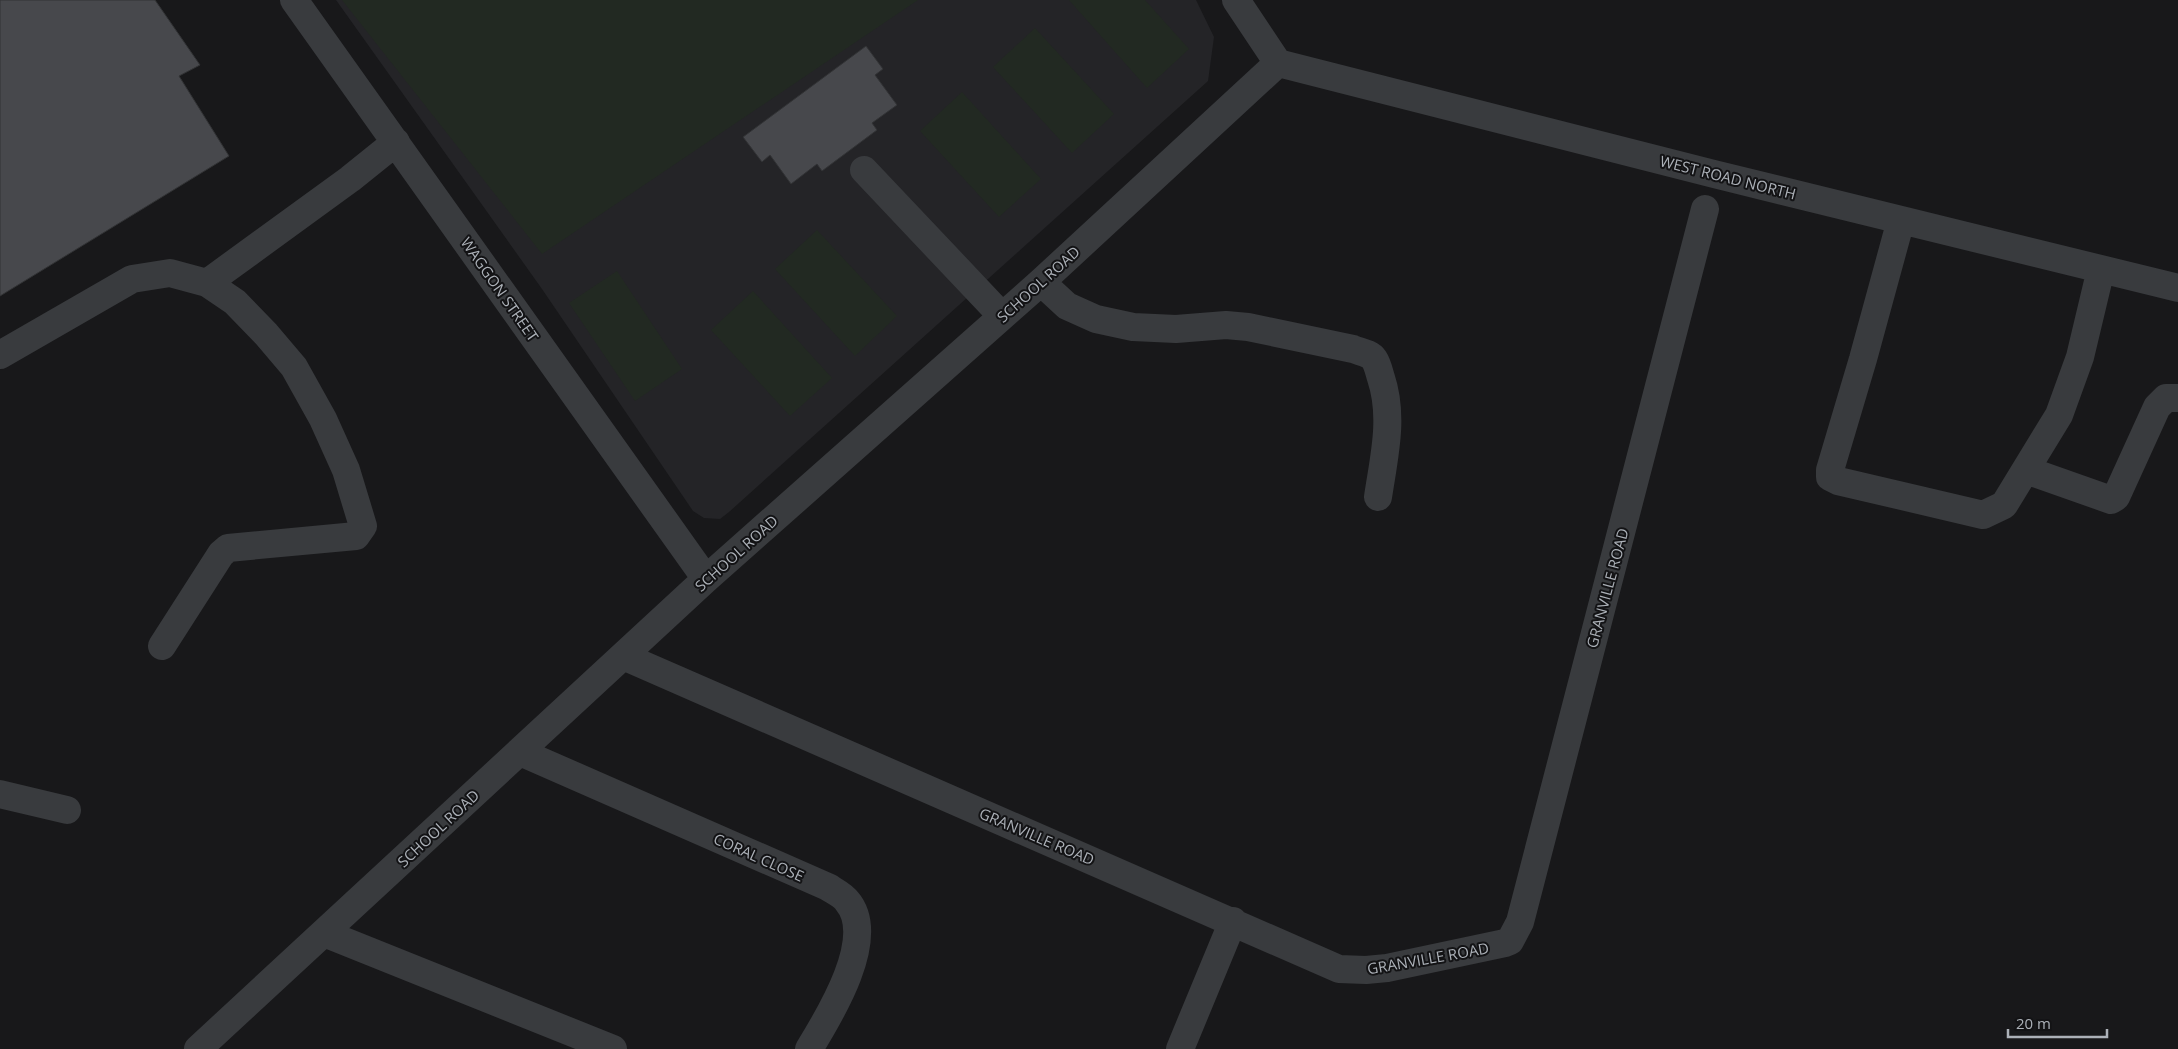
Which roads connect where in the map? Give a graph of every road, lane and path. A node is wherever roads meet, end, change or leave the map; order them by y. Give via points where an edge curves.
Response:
1 (294, 0) edge
2 (1236, 0) edge
3 (1278, 63) junction
4 (396, 142) junction
5 (864, 170) dead end
6 (1706, 209) dead end
7 (1902, 220) junction
8 (2101, 269) junction
9 (1042, 282) junction
10 (207, 283) junction
11 (2178, 288) edge
12 (1002, 316) junction
13 (0, 355) edge
14 (2178, 398) edge
15 (2026, 470) junction
16 (1378, 498) dead end
17 (706, 579) junction
18 (162, 646) dead end
19 (623, 656) junction
20 (520, 752) junction
21 (0, 794) edge
22 (67, 810) dead end
23 (1233, 921) junction
24 (324, 933) junction
25 (198, 1049) edge
26 (612, 1049) edge
27 (810, 1049) edge
28 (1180, 1049) edge

1 - 4 street, WAGGON STREET
2 - 3 street
3 - 7 street, WEST ROAD NORTH
3 - 9 street, SCHOOL ROAD
4 - 10 street
4 - 17 street, WAGGON STREET
5 - 12 street
6 - 23 street, GRANVILLE ROAD via 1514,935 1510,941 1474,951 1387,968 1349,970 1326,964
7 - 8 street, WEST ROAD NORTH
7 - 15 street via 1830,477 1983,515 2004,505
8 - 11 street, WEST ROAD NORTH
8 - 15 street via 2080,357 2059,415
9 - 12 street, SCHOOL ROAD
9 - 16 street via 1067,306 1105,321 1168,329 1226,325 1248,327 1368,354 1374,358 1386,391 1389,423
10 - 13 street via 170,273 132,279
10 - 18 street via 235,302 294,367 346,470 363,526 356,536 342,539 228,548
12 - 17 street, SCHOOL ROAD
14 - 15 street via 2166,398 2157,407 2116,497 2111,500
17 - 19 street, SCHOOL ROAD
19 - 20 street, SCHOOL ROAD
19 - 23 street, GRANVILLE ROAD
20 - 24 street, SCHOOL ROAD
20 - 27 street, CORAL CLOSE via 828,887 847,900 855,915 857,943 834,1005
21 - 22 street
23 - 28 street
24 - 25 street, SCHOOL ROAD
24 - 26 street

